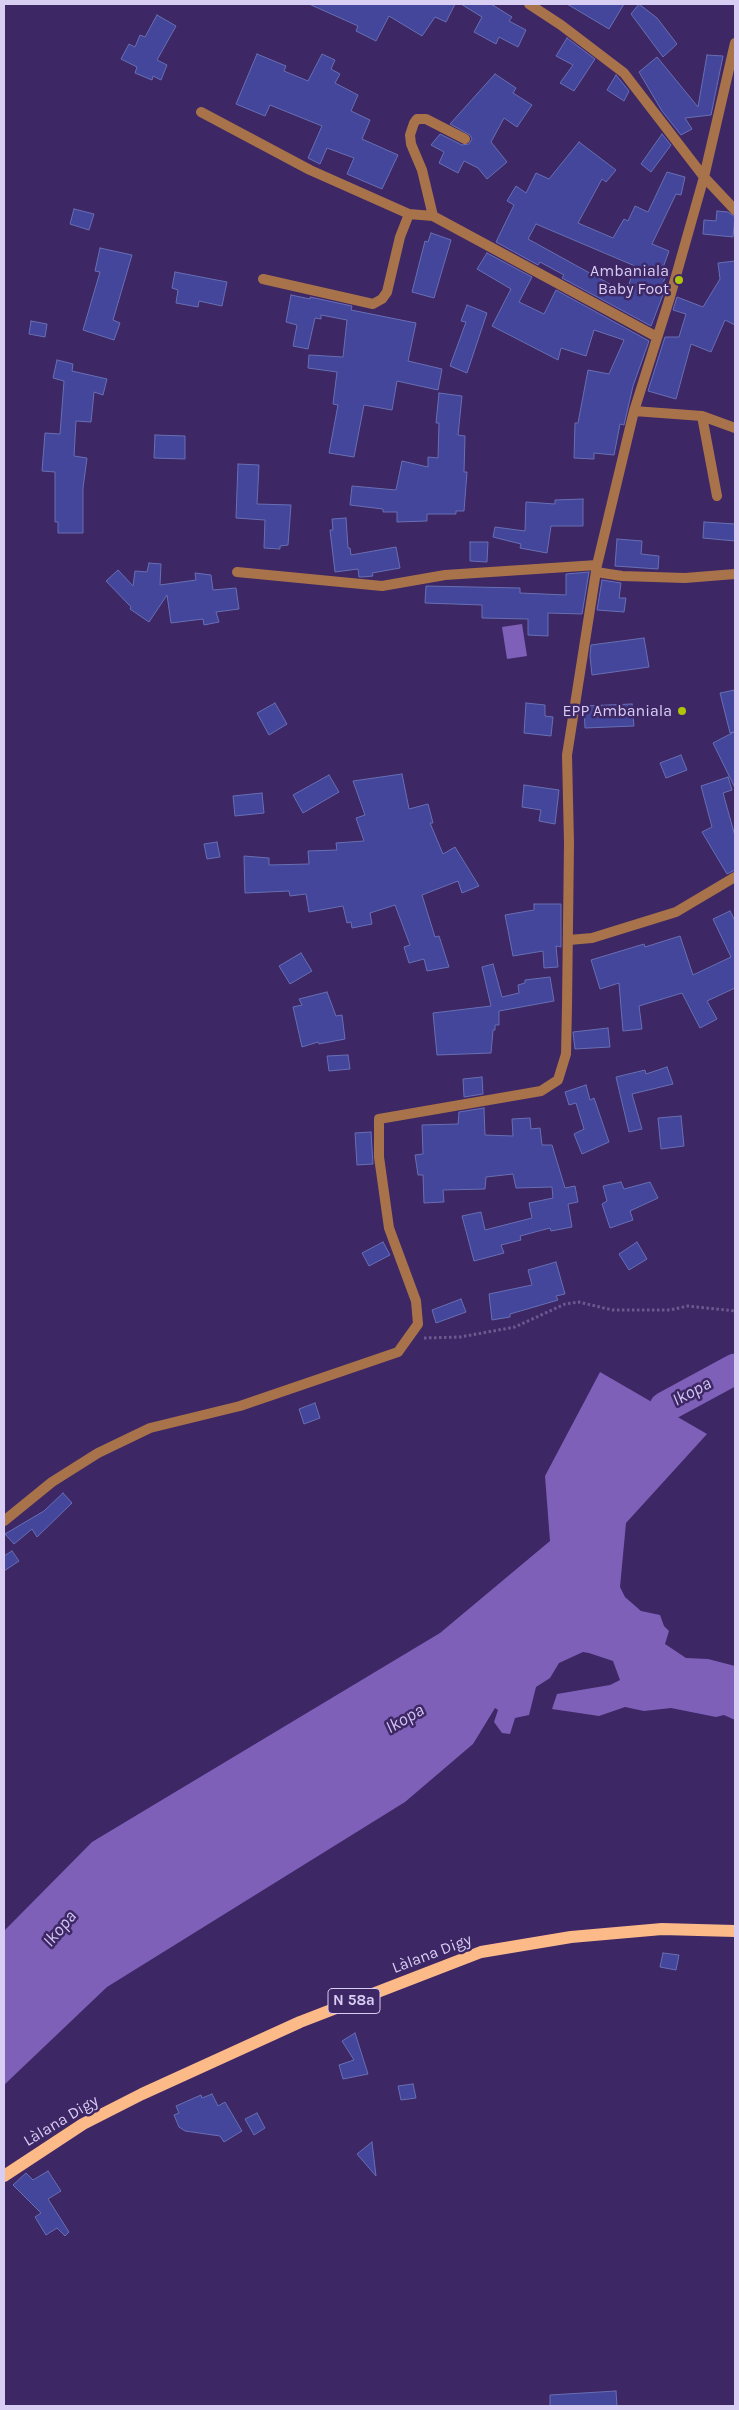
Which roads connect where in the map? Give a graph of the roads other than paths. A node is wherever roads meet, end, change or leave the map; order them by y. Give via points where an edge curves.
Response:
1 (529, 4) edge
2 (735, 43) edge
3 (201, 112) dead end
4 (465, 140) dead end
5 (704, 177) junction
6 (735, 210) edge
7 (409, 214) junction
8 (433, 216) junction
9 (263, 279) dead end
10 (657, 337) junction
11 (634, 411) junction
12 (702, 416) junction
13 (735, 428) edge
14 (717, 496) dead end
15 (597, 568) junction
16 (237, 572) dead end
17 (735, 574) edge
18 (735, 877) edge
19 (569, 940) junction
20 (4, 1521) edge
21 (735, 1931) edge
22 (4, 2176) edge

1 - 5 street via 624,73
2 - 5 street
3 - 7 street via 310,170
4 - 8 street via 426,118 417,119 414,123 411,144 422,170
5 - 6 street
5 - 10 street
7 - 8 street
7 - 9 street via 387,292 373,304
8 - 10 street
10 - 11 street
11 - 12 street
11 - 15 street
12 - 13 street
12 - 14 street
15 - 16 street via 445,575 382,586
15 - 17 street via 622,576 685,578
15 - 19 street via 567,754
18 - 19 street via 676,912 592,938
19 - 20 street via 566,1054 558,1080 541,1091 379,1119 379,1157 389,1228 416,1301 418,1324 398,1352 303,1387 150,1428 98,1453 52,1482
21 - 22 main road, Làlana Digy / N 58a via 662,1929 571,1937 481,1952 300,2022 142,2094 82,2124

